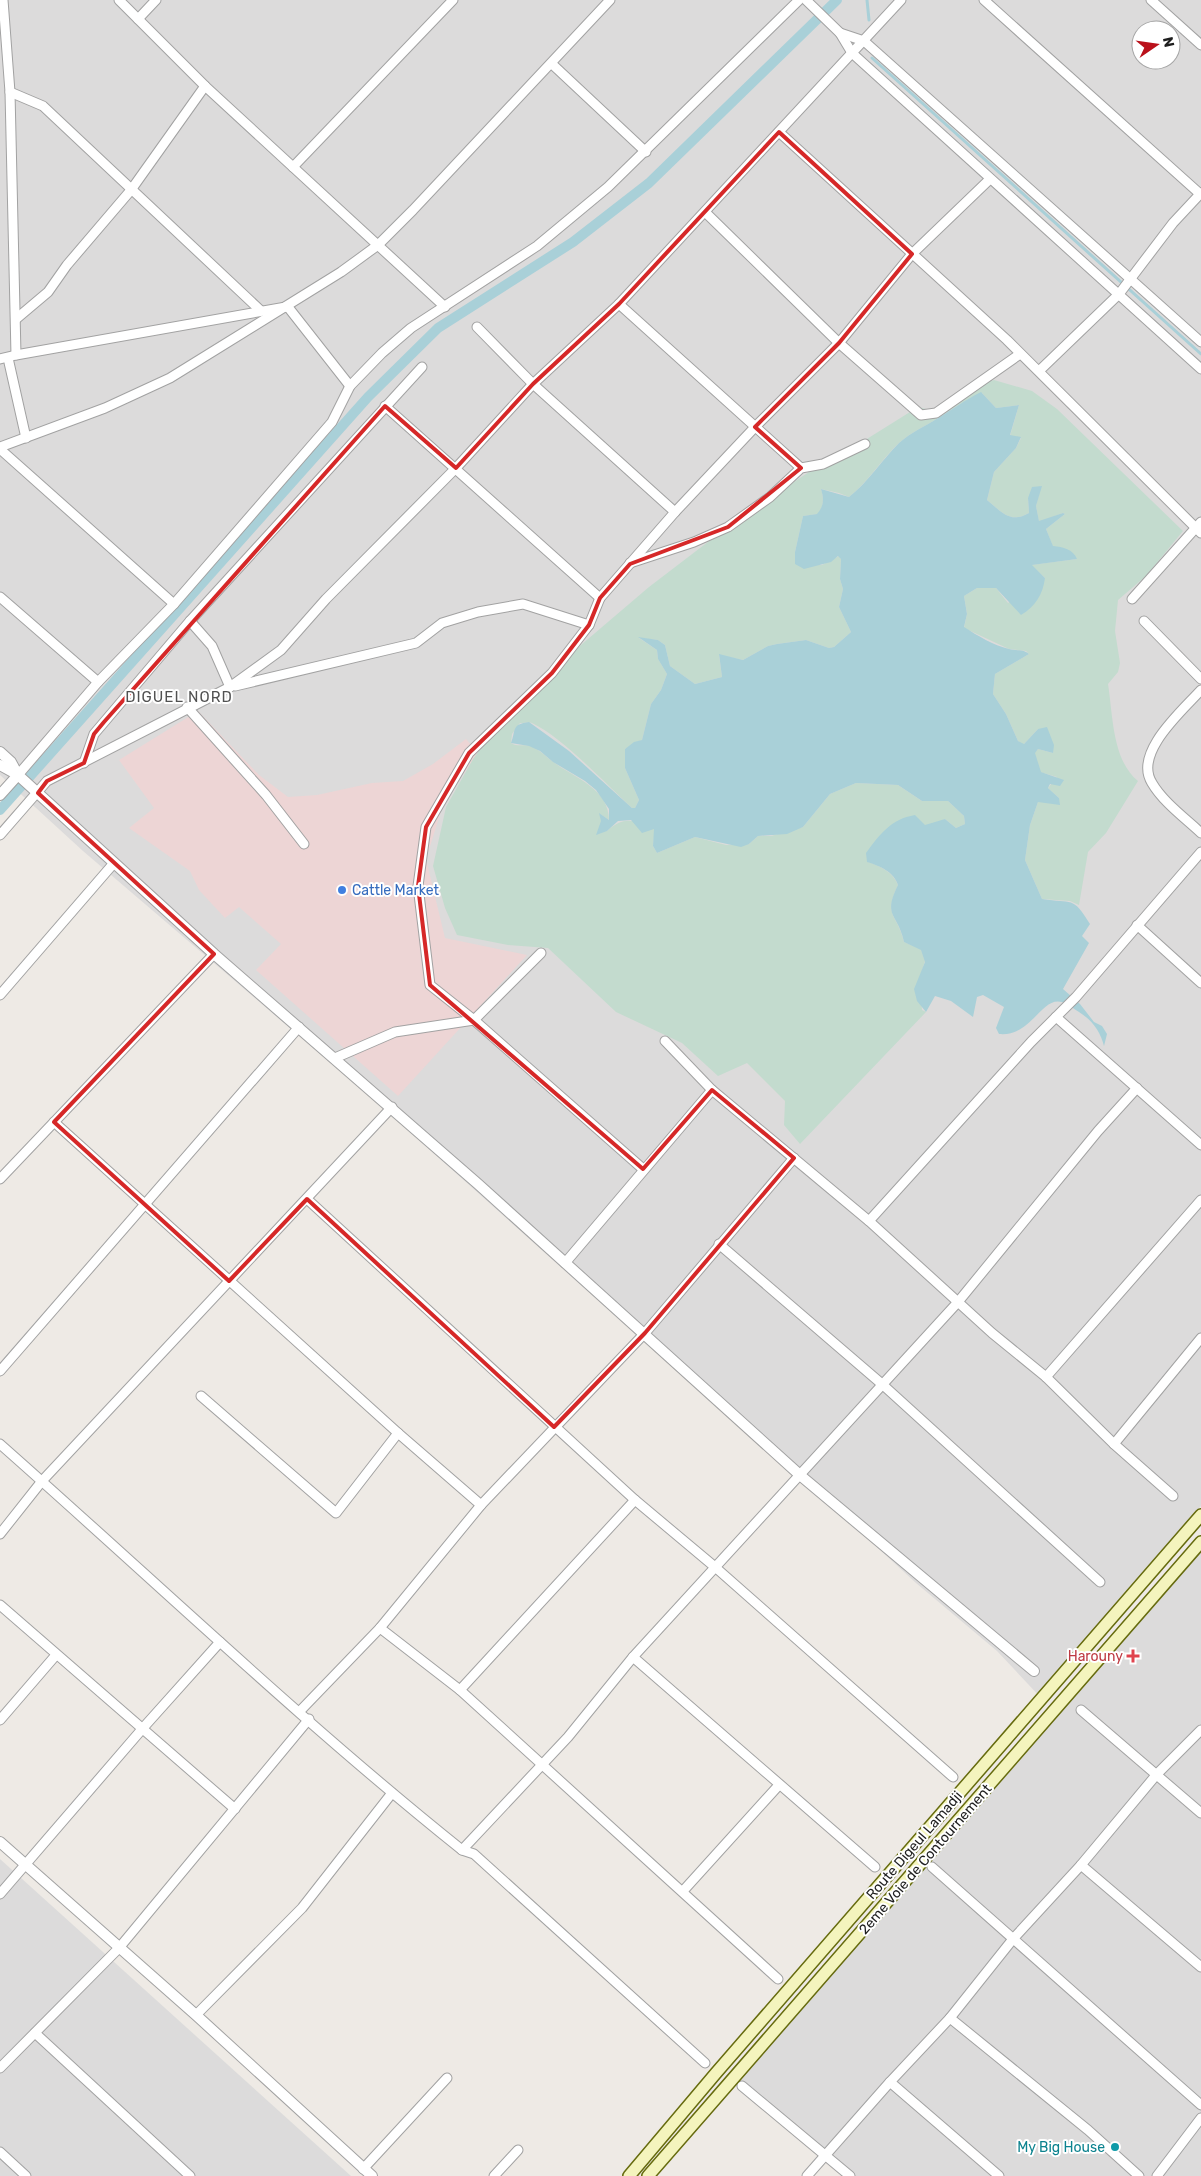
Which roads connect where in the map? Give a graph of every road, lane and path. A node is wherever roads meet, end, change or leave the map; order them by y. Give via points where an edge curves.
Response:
1 (3, 0) edge
2 (119, 0) edge
3 (156, 0) edge
4 (453, 0) edge
5 (610, 0) edge
6 (798, 0) edge
7 (806, 0) edge
8 (984, 0) edge
9 (1151, 0) edge
10 (902, 1) edge
11 (138, 19) junction
12 (840, 33) junction
13 (864, 41) junction
14 (1201, 45) edge
15 (852, 53) junction
16 (552, 64) junction
17 (205, 86) junction
18 (10, 92) junction
19 (779, 132) junction
20 (646, 152) junction
21 (293, 167) junction
22 (990, 179) junction
23 (131, 190) junction
24 (1201, 194) edge
25 (705, 212) junction
26 (378, 245) junction
27 (912, 254) junction
28 (1129, 279) junction
29 (1119, 293) junction
30 (619, 304) junction
31 (288, 307) junction
32 (445, 307) junction
33 (260, 310) junction
34 (16, 319) junction
35 (477, 326) dead end
36 (839, 342) junction
37 (1201, 342) edge
38 (1020, 354) junction
39 (8, 357) edge
40 (422, 366) dead end
41 (1201, 369) edge
42 (1039, 371) junction
43 (533, 384) junction
44 (350, 386) junction
45 (385, 406) junction
46 (754, 426) junction
47 (26, 438) junction
48 (865, 444) dead end
49 (0, 448) edge
50 (456, 468) junction
51 (801, 468) junction
52 (675, 512) junction
53 (1199, 528) edge
54 (630, 564) junction
55 (0, 597) edge
56 (600, 598) junction
57 (1132, 599) dead end
58 (174, 604) junction
59 (190, 621) junction
60 (1144, 621) dead end
61 (589, 626) junction
62 (1201, 679) edge
63 (98, 682) junction
64 (230, 687) junction
65 (1201, 690) edge
66 (187, 707) junction
67 (0, 752) edge
68 (84, 763) junction
69 (0, 765) edge
70 (19, 777) junction
71 (34, 790) junction
72 (0, 795) edge
73 (1201, 833) edge
74 (0, 835) edge
75 (304, 844) dead end
76 (1201, 852) edge
77 (114, 863) junction
78 (1137, 925) junction
79 (541, 953) dead end
80 (214, 954) junction
81 (1201, 983) edge
82 (0, 995) edge
83 (1056, 1017) junction
84 (474, 1020) junction
85 (299, 1027) junction
86 (665, 1041) dead end
87 (335, 1058) junction
88 (1137, 1088) junction
89 (712, 1090) junction
90 (392, 1107) junction
91 (54, 1122) junction
92 (1201, 1145) edge
93 (794, 1158) junction
94 (643, 1169) junction
95 (0, 1180) edge
96 (307, 1199) junction
97 (1201, 1200) edge
98 (144, 1206) junction
99 (869, 1221) junction
100 (719, 1244) junction
101 (565, 1262) junction
102 (229, 1281) junction
103 (958, 1302) junction
104 (645, 1333) junction
105 (1201, 1338) edge
106 (0, 1371) edge
107 (1046, 1378) junction
108 (883, 1385) junction
109 (201, 1396) dead end
110 (554, 1427) junction
111 (398, 1434) junction
112 (0, 1444) edge
113 (1114, 1444) junction
114 (801, 1476) junction
115 (42, 1481) junction
116 (1173, 1496) dead end
117 (635, 1500) junction
118 (481, 1505) junction
119 (1201, 1515) edge
120 (0, 1534) edge
121 (1201, 1542) edge
122 (715, 1568) junction
123 (1100, 1582) dead end
124 (0, 1605) edge
125 (380, 1628) junction
126 (220, 1642) junction
127 (56, 1655) junction
128 (633, 1658) junction
129 (1034, 1671) dead end
130 (460, 1690) junction
131 (1081, 1710) dead end
132 (300, 1711) junction
133 (309, 1719) junction
134 (0, 1720) edge
135 (142, 1728) junction
136 (1201, 1730) edge
137 (542, 1765) junction
138 (1156, 1774) junction
139 (953, 1777) dead end
140 (779, 1785) junction
141 (392, 1793) junction
142 (235, 1809) junction
143 (1201, 1813) edge
144 (0, 1842) edge
145 (462, 1850) junction
146 (1081, 1865) junction
147 (26, 1866) junction
148 (875, 1867) dead end
149 (932, 1867) dead end
150 (683, 1891) junction
151 (0, 1894) edge
152 (1013, 1939) junction
153 (120, 1948) junction
154 (1201, 1967) edge
155 (778, 1978) dead end
156 (196, 2015) junction
157 (950, 2018) junction
158 (35, 2033) junction
159 (705, 2063) dead end
160 (0, 2068) edge
161 (447, 2078) dead end
162 (890, 2082) junction
163 (742, 2086) dead end
164 (1201, 2105) edge
165 (1201, 2118) edge
166 (518, 2150) dead end
167 (0, 2152) edge
168 (827, 2155) junction
169 (364, 2169) junction
170 (26, 2176) edge
171 (190, 2176) edge
172 (372, 2176) edge
173 (494, 2176) edge
174 (629, 2176) edge
175 (648, 2176) edge
176 (807, 2176) edge
177 (850, 2176) edge
178 (999, 2176) edge
179 (1139, 2176) edge
180 (1157, 2176) edge

1 - 18 street
2 - 11 street
3 - 11 street
4 - 21 street
5 - 16 street
6 - 20 street
7 - 12 street
8 - 24 street
9 - 14 street
10 - 13 street
11 - 17 street
12 - 13 street
12 - 15 street
13 - 15 street
13 - 28 street
15 - 19 street
15 - 22 street
16 - 20 street
16 - 26 street
17 - 21 street
17 - 23 street
18 - 23 street via 43,106
18 - 34 street
19 - 25 street
19 - 27 street
20 - 32 street via 537,246
21 - 26 street
22 - 27 street
22 - 29 street
23 - 33 street
23 - 34 street via 48,292
24 - 28 street via 1173,223
25 - 30 street
25 - 36 street
26 - 31 street
26 - 32 street
27 - 36 street
27 - 38 street
28 - 29 street
28 - 37 street
29 - 41 street
29 - 42 street
30 - 43 street
30 - 46 street
31 - 33 street
31 - 44 street
31 - 47 street via 170,378 105,408
32 - 44 street via 411,328
33 - 39 street
34 - 39 street
35 - 43 street
36 - 38 street via 921,415 936,413
36 - 46 street
38 - 42 street
39 - 47 street
40 - 45 street
42 - 53 street
43 - 50 street
43 - 52 street
44 - 58 street via 332,422
45 - 50 street
45 - 59 street
46 - 51 street
46 - 52 street
47 - 49 street
48 - 51 street via 823,464
49 - 58 street
50 - 56 street
50 - 64 street via 280,650
51 - 54 street via 770,497 728,527
52 - 54 street
53 - 57 street
54 - 56 street
55 - 63 street
56 - 61 street
58 - 63 street
59 - 64 street via 212,646
59 - 68 street via 94,734
60 - 62 street
61 - 64 street via 523,604 487,610 442,623 416,643
61 - 84 street via 552,673 469,753 426,827 418,886 430,985
63 - 70 street
64 - 66 street
65 - 73 street via 1152,746 1147,772 1156,789
66 - 68 street via 173,718
66 - 75 street via 266,795
67 - 70 street via 13,764
68 - 71 street
69 - 70 street
70 - 71 street
70 - 72 street
71 - 74 street
71 - 77 street
76 - 78 street
77 - 80 street
77 - 82 street
78 - 81 street
78 - 83 street
79 - 84 street
80 - 85 street
80 - 91 street
83 - 88 street
83 - 99 street
84 - 87 street via 395,1032
84 - 94 street
85 - 87 street
85 - 98 street
86 - 89 street
87 - 90 street
88 - 92 street
88 - 103 street
89 - 93 street
89 - 94 street
90 - 96 street
90 - 101 street
91 - 95 street
91 - 98 street
93 - 99 street
93 - 100 street
94 - 101 street
96 - 102 street
96 - 110 street
97 - 107 street
98 - 102 street
98 - 106 street
99 - 103 street
100 - 104 street
100 - 108 street
101 - 104 street
102 - 111 street
102 - 115 street
103 - 107 street
103 - 108 street
104 - 110 street
104 - 114 street
105 - 113 street
107 - 113 street
108 - 114 street
108 - 123 street
109 - 111 street via 336,1512
110 - 117 street
110 - 118 street
111 - 118 street
112 - 115 street
113 - 116 street
114 - 122 street
114 - 129 street
115 - 120 street
115 - 126 street
117 - 122 street
117 - 130 street
118 - 125 street
119 - 174 main road, Route Digeul Lamadji
121 - 175 main road, 2eme Voie de Contournement
122 - 128 street
122 - 139 street
124 - 127 street
125 - 130 street
125 - 132 street
126 - 132 street
126 - 135 street
127 - 134 street
127 - 135 street
128 - 137 street
128 - 140 street
130 - 137 street
131 - 138 street
132 - 133 street
133 - 141 street
133 - 142 street
135 - 142 street
135 - 147 street
136 - 138 street
137 - 145 street
137 - 150 street
138 - 143 street
138 - 146 street
140 - 148 street
140 - 150 street
141 - 145 street
141 - 156 street via 302,1908
142 - 153 street
144 - 147 street
145 - 159 street via 474,1854
146 - 152 street
146 - 154 street
147 - 151 street
147 - 153 street
149 - 152 street
150 - 155 street
152 - 157 street
152 - 164 street
153 - 156 street
153 - 158 street
156 - 169 street
157 - 162 street
157 - 179 street via 1088,2130
158 - 160 street
158 - 171 street
161 - 169 street
162 - 168 street
162 - 178 street
163 - 168 street
165 - 180 street
166 - 173 street
167 - 170 street
168 - 176 street
168 - 177 street
169 - 172 street

